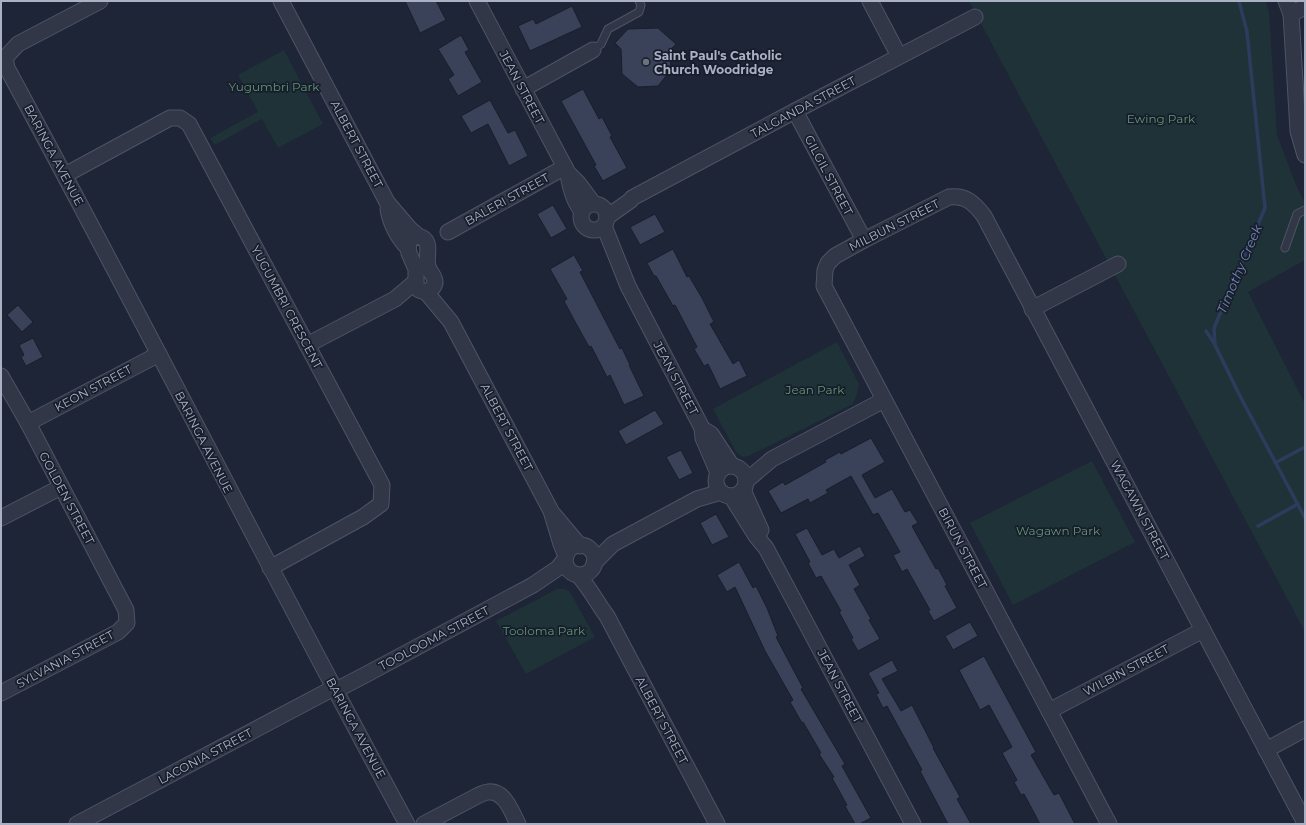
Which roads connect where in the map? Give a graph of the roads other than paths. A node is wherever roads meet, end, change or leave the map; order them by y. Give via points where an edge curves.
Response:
1 (100, 1) edge
2 (281, 1) edge
3 (477, 1) edge
4 (639, 1) edge
5 (870, 1) edge
6 (1289, 7) edge
7 (1305, 7) edge
8 (976, 17) dead end
9 (593, 50) joint
10 (899, 56) junction
11 (523, 89) junction
12 (795, 111) junction
13 (1305, 156) edge
14 (566, 170) junction
15 (65, 175) junction
16 (969, 201) joint
17 (387, 202) junction
18 (1305, 210) edge
19 (597, 215) junction
20 (423, 240) junction
21 (864, 240) junction
22 (408, 248) junction
23 (1285, 248) dead end
24 (1118, 264) dead end
25 (825, 270) joint
26 (424, 286) junction
27 (1032, 309) junction
28 (307, 346) junction
29 (158, 354) junction
30 (1, 376) edge
31 (884, 400) junction
32 (28, 423) junction
33 (731, 481) junction
34 (61, 487) junction
35 (551, 511) junction
36 (1, 518) edge
37 (613, 544) junction
38 (583, 547) junction
39 (593, 565) junction
40 (570, 566) junction
41 (270, 568) junction
42 (607, 616) junction
43 (128, 623) joint
44 (1203, 630) junction
45 (334, 689) junction
46 (1, 693) edge
47 (1049, 711) junction
48 (1305, 729) edge
49 (1266, 750) junction
50 (1305, 823) edge
51 (77, 824) edge
52 (407, 824) edge
53 (424, 824) edge
54 (518, 824) edge
55 (717, 824) edge
56 (913, 824) edge
57 (1109, 824) edge

1 - 15 street, BARINGA AVENUE via 18,44 5,58 7,68
2 - 17 street, ALBERT STREET
3 - 11 street, JEAN STREET
4 - 9 lane via 639,12 608,29 601,44
5 - 10 street
6 - 7 street
6 - 13 street via 1298,131
8 - 10 street, TALGANDA STREET
9 - 11 street
10 - 12 street, TALGANDA STREET
11 - 14 street, JEAN STREET
12 - 19 street, TALGANDA STREET
12 - 21 street, GILGIL STREET
14 - 19 street, JEAN STREET
14 - 20 street, BALERI STREET via 448,231
15 - 28 street, YUGUMBRI CRESCENT via 170,118 180,118 189,124
15 - 29 street, BARINGA AVENUE
16 - 21 street, MILBUN STREET via 963,197 949,197
16 - 27 street, WAGAWN STREET via 984,216
17 - 20 street, ALBERT STREET
17 - 22 street, ALBERT STREET via 389,217 401,241
18 - 23 lane via 1297,214
19 - 33 street, JEAN STREET via 628,286 702,428 710,434
20 - 22 street via 413,237
20 - 26 street, ALBERT STREET via 427,262 433,276
21 - 25 street, MILBUN STREET via 835,256
22 - 26 street, ALBERT STREET
24 - 27 street
25 - 31 street, BIRUN STREET via 824,286
26 - 28 street
26 - 35 street, ALBERT STREET via 452,322
27 - 44 street, WAGAWN STREET
28 - 41 street, YUGUMBRI CRESCENT via 382,485 380,504 363,517
29 - 32 street, KEON STREET
29 - 41 street, BARINGA AVENUE
30 - 32 street, GOLDEN STREET
31 - 33 street
31 - 47 street, BIRUN STREET
32 - 34 street, GOLDEN STREET
33 - 37 street
33 - 56 street, JEAN STREET via 762,531 766,548
34 - 36 street
34 - 43 street, GOLDEN STREET via 126,610
35 - 38 street, ALBERT STREET
35 - 40 street, ALBERT STREET
37 - 38 street
37 - 39 street
38 - 39 street, ALBERT STREET via 593,554
38 - 40 street via 571,548
39 - 40 street via 588,573
39 - 42 street, ALBERT STREET via 593,578
40 - 42 street, ALBERT STREET via 587,584
40 - 45 street, TOOLOOMA STREET via 558,568 533,585
41 - 45 street, BARINGA AVENUE
42 - 55 street, ALBERT STREET
43 - 46 street, SYLVANIA STREET via 118,632
44 - 47 street, WILBIN STREET
44 - 49 street, WAGAWN STREET
45 - 51 street, LACONIA STREET
45 - 52 street, BARINGA AVENUE
47 - 57 street, BIRUN STREET
48 - 49 street
49 - 50 street, WAGAWN STREET
53 - 54 street via 489,792 496,793 507,802

